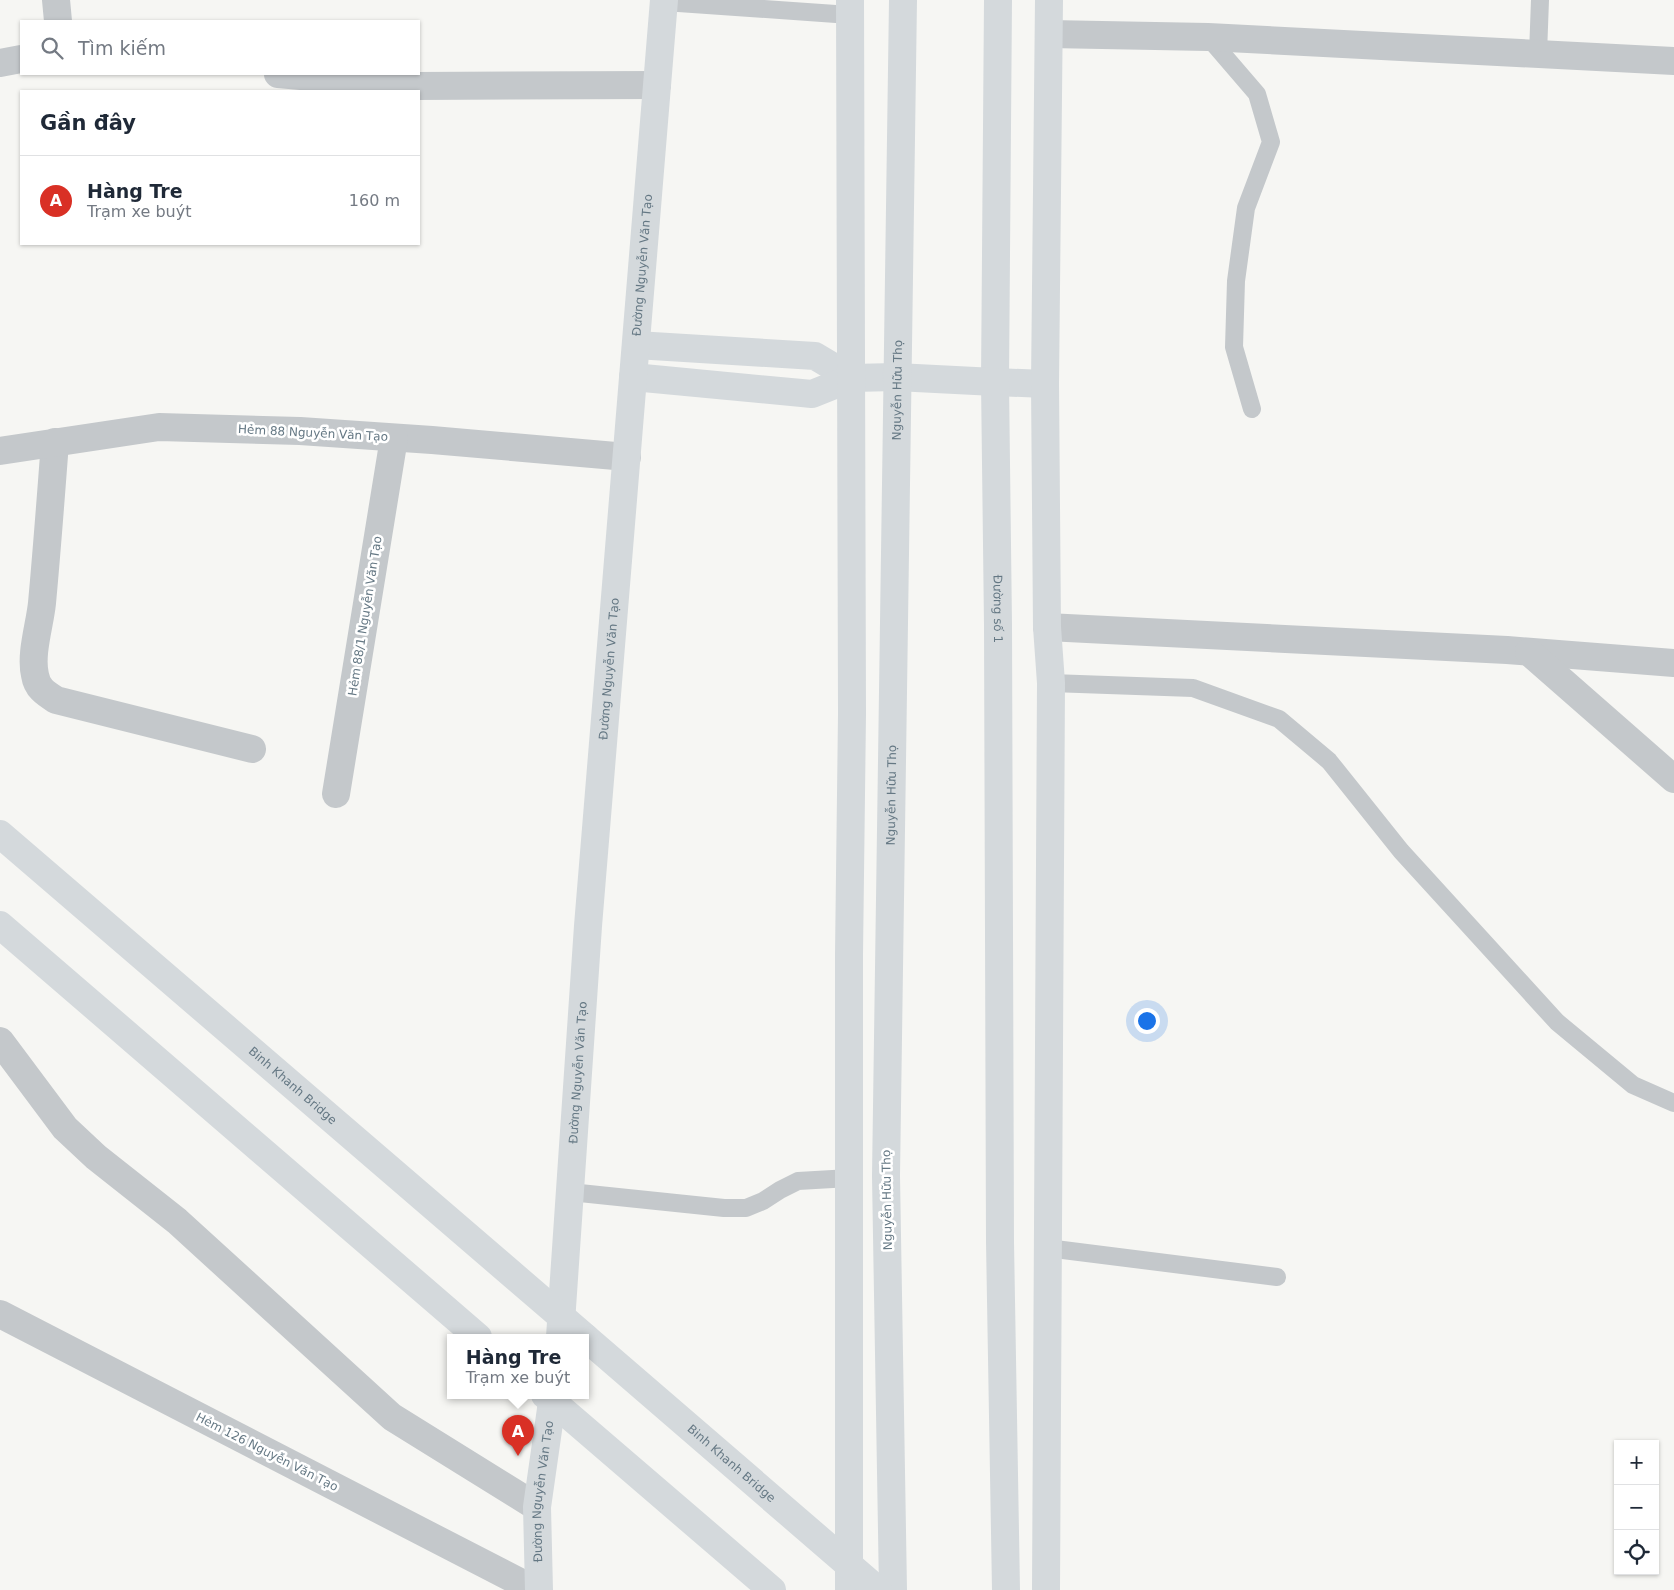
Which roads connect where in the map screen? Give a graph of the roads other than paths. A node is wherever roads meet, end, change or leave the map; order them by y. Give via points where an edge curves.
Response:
1 (56, 0) edge
2 (903, 0) edge
3 (998, 0) edge
4 (1049, 0) edge
5 (1540, 0) edge
6 (664, 1) edge
7 (850, 8) edge
8 (58, 20) edge
9 (1049, 34) junction
10 (1208, 37) junction
11 (1538, 54) junction
12 (20, 59) edge
13 (1674, 61) edge
14 (0, 63) edge
15 (290, 75) edge
16 (657, 85) junction
17 (636, 345) junction
18 (633, 377) junction
19 (896, 377) junction
20 (852, 378) junction
21 (995, 382) junction
22 (1044, 384) junction
23 (1252, 409) dead end
24 (394, 438) junction
25 (55, 442) junction
26 (1, 454) edge
27 (627, 457) junction
28 (1047, 627) junction
29 (1529, 652) junction
30 (1674, 662) edge
31 (1051, 683) junction
32 (252, 749) dead end
33 (1674, 780) edge
34 (336, 794) dead end
35 (0, 834) edge
36 (0, 926) edge
37 (0, 1040) edge
38 (1674, 1103) edge
39 (850, 1178) junction
40 (570, 1192) junction
41 (1047, 1248) junction
42 (1277, 1277) dead end
43 (0, 1314) edge
44 (475, 1334) edge
45 (560, 1334) edge
46 (580, 1334) edge
47 (589, 1341) edge
48 (550, 1399) edge
49 (552, 1399) edge
50 (537, 1507) junction
51 (535, 1590) edge
52 (539, 1590) edge
53 (772, 1590) edge
54 (849, 1590) edge
55 (878, 1590) edge
56 (893, 1590) edge
57 (1006, 1590) edge
58 (1046, 1590) edge

1 - 8 street
2 - 19 main road, Nguyễn Hữu Thọ
3 - 21 main road
4 - 9 main road
5 - 11 lane
6 - 7 lane
6 - 16 main road, Đường Nguyễn Văn Tạo
7 - 20 main road
9 - 10 street
9 - 22 main road
10 - 11 street
10 - 23 lane via 1257,94 1271,142 1246,208 1236,282 1234,348
11 - 13 street
12 - 14 street
15 - 16 street via 416,86
16 - 17 main road, Đường Nguyễn Văn Tạo
17 - 18 main road, Đường Nguyễn Văn Tạo
17 - 20 main road via 815,356
18 - 20 main road via 812,394
18 - 27 main road, Đường Nguyễn Văn Tạo
19 - 20 main road
19 - 21 main road
19 - 56 main road, Nguyễn Hữu Thọ via 886,1176
20 - 39 main road
21 - 22 main road
21 - 57 main road, Đường số 1 via 1000,1242
22 - 28 main road
24 - 25 street, Hẻm 88 Nguyễn Văn Tạo via 300,431 159,427
24 - 27 street, Hẻm 88 Nguyễn Văn Tạo
24 - 34 street, Hẻm 88/1 Nguyễn Văn Tạo
25 - 26 street, Hẻm 88 Nguyễn Văn Tạo
25 - 32 street via 35,652 37,685 43,693 56,700
27 - 40 main road, Đường Nguyễn Văn Tạo via 588,926
28 - 29 street
28 - 31 main road
29 - 30 street
29 - 33 street
31 - 38 lane via 1193,688 1279,718 1329,761 1401,851 1558,1022 1633,1085
31 - 41 main road
35 - 46 main road, Binh Khanh Bridge
36 - 44 main road
37 - 50 street via 65,1128 96,1157 177,1221 392,1417
39 - 40 lane via 798,1181 763,1202 746,1208
39 - 54 main road
40 - 45 main road, Đường Nguyễn Văn Tạo
41 - 42 lane
41 - 58 main road
43 - 51 street, Hẻm 126 Nguyễn Văn Tạo
47 - 55 main road, Binh Khanh Bridge
48 - 53 main road
49 - 50 main road, Đường Nguyễn Văn Tạo
50 - 52 main road, Đường Nguyễn Văn Tạo

